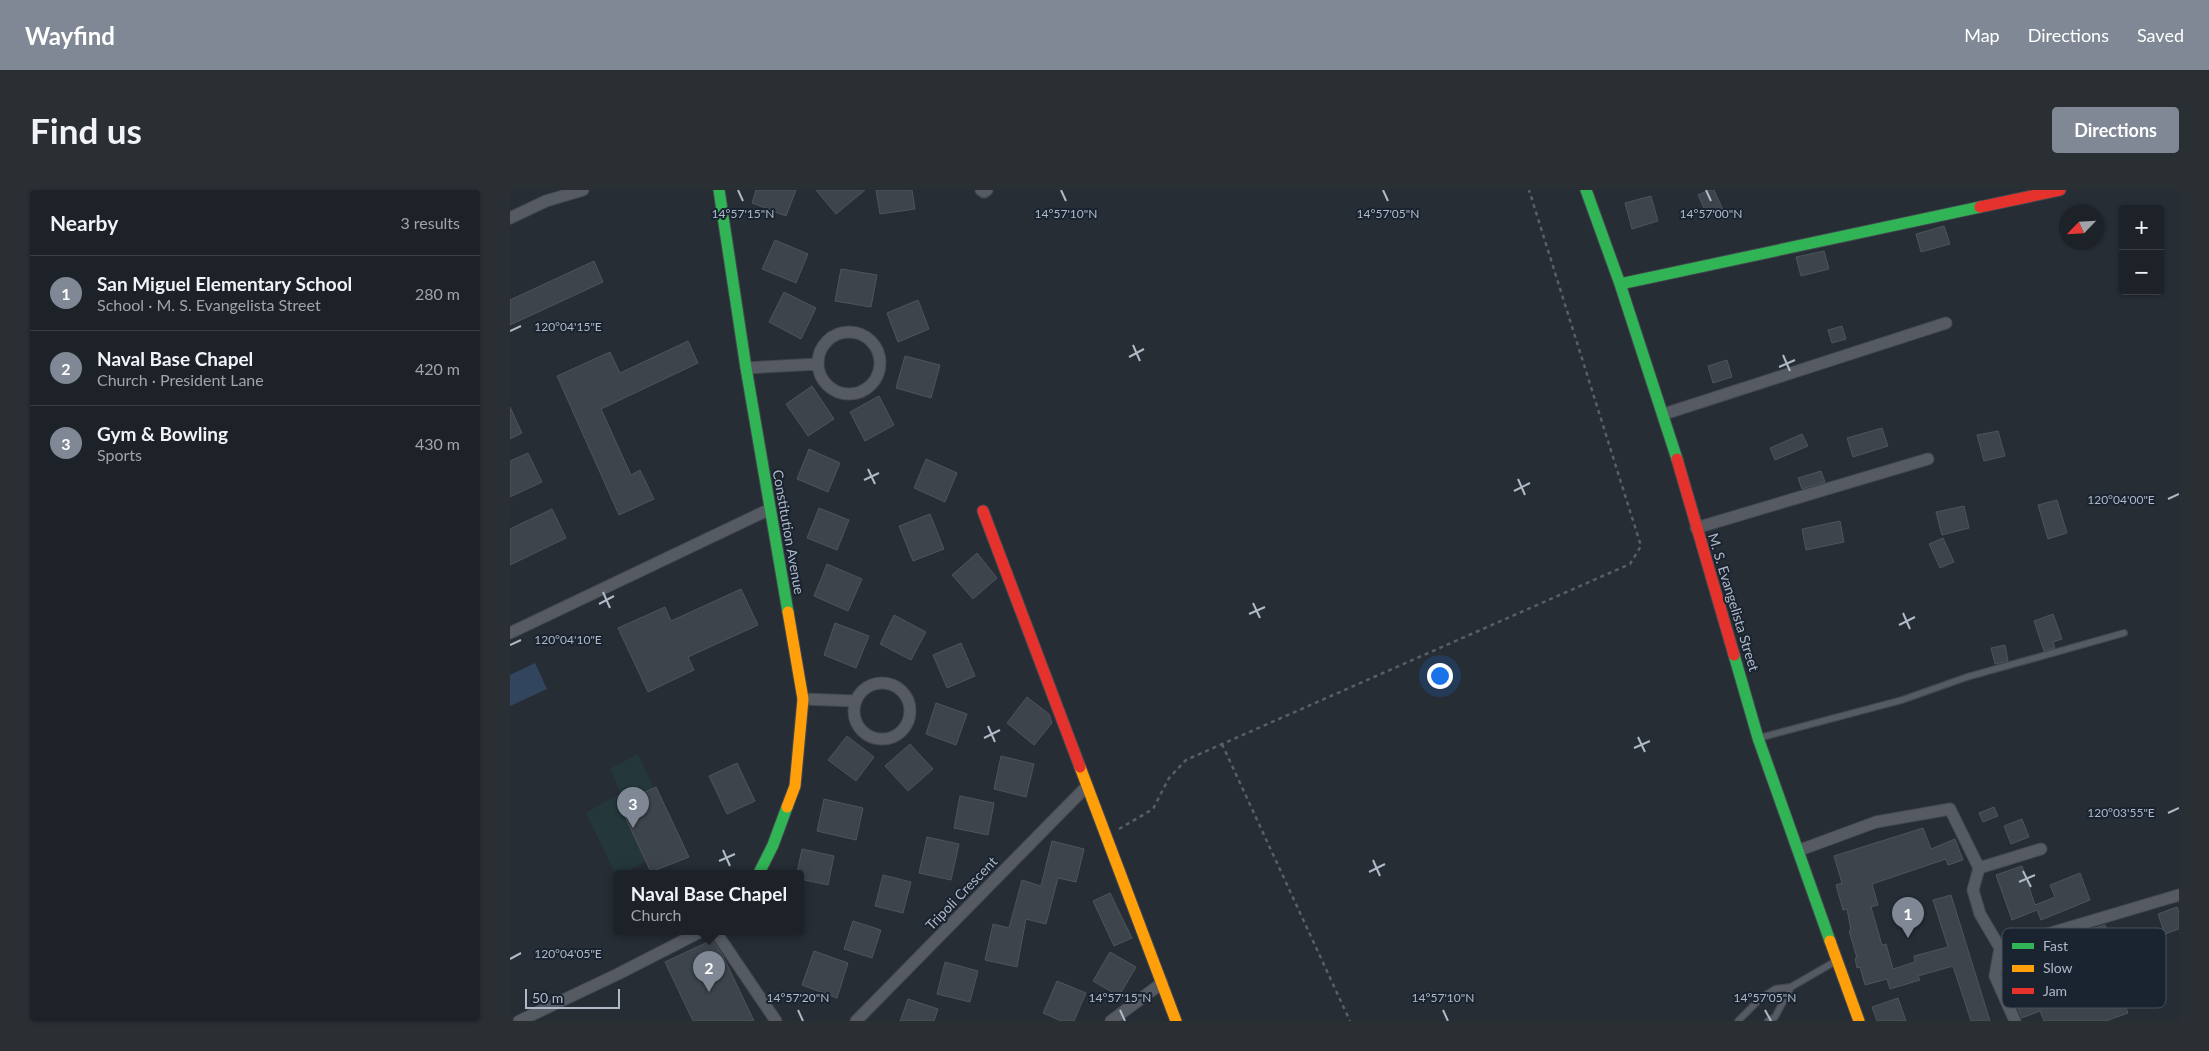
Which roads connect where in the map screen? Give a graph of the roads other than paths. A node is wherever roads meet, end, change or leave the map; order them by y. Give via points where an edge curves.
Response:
1 (583, 190) edge
2 (719, 190) edge
3 (981, 190) edge
4 (987, 190) edge
5 (1586, 190) edge
6 (2060, 190) edge
7 (510, 218) edge
8 (1620, 284) junction
9 (1946, 323) dead end
10 (818, 364) junction
11 (746, 368) junction
12 (1664, 414) junction
13 (1928, 459) dead end
14 (770, 508) junction
15 (983, 511) dead end
16 (1696, 528) junction
17 (2124, 633) dead end
18 (510, 634) edge
19 (803, 699) junction
20 (856, 701) junction
21 (1758, 738) junction
22 (1087, 786) junction
23 (2041, 849) dead end
24 (1800, 850) junction
25 (1979, 868) junction
26 (760, 870) edge
27 (2179, 895) edge
28 (2068, 928) edge
29 (694, 935) edge
30 (718, 935) edge
31 (2000, 948) joint
32 (1837, 960) junction
33 (1162, 983) junction
34 (1791, 987) junction
35 (2002, 990) edge
36 (2010, 1008) edge
37 (519, 1021) edge
38 (776, 1021) edge
39 (856, 1021) edge
40 (1111, 1021) edge
41 (1176, 1021) edge
42 (1738, 1021) edge
43 (1768, 1021) edge
44 (1859, 1021) edge
45 (2015, 1021) edge

1 - 7 street via 546,201
2 - 11 street, Constitution Avenue
3 - 4 street
5 - 8 street, M. S. Evangelista Street
6 - 8 street
8 - 12 street, M. S. Evangelista Street
9 - 12 street
10 - 10 street via 825,343 840,333 850,332 870,340 880,362 872,383 863,390 847,394 829,386
10 - 11 street
11 - 14 street, Constitution Avenue
12 - 16 street, M. S. Evangelista Street
13 - 16 street
14 - 18 street
14 - 19 street, Constitution Avenue
15 - 22 street
16 - 21 street, M. S. Evangelista Street
17 - 21 lane via 1967,677 1902,700
19 - 20 street
19 - 26 street, Constitution Avenue via 795,786 773,845
20 - 20 street via 868,686 877,683 896,686 908,700 909,720 897,735 888,738 869,735 857,722
21 - 24 street, M. S. Evangelista Street
22 - 33 street
22 - 39 street, Tripoli Crescent
23 - 25 street
24 - 25 street via 1876,822 1950,809
24 - 32 street, M. S. Evangelista Street
25 - 31 street via 1974,890 1980,914
27 - 28 street
29 - 37 street
30 - 38 street
31 - 35 street via 1996,976
32 - 34 lane
32 - 44 street, M. S. Evangelista Street
33 - 40 street
33 - 41 street
34 - 42 lane via 1775,989 1760,998
34 - 43 lane via 1775,1017
36 - 45 street

